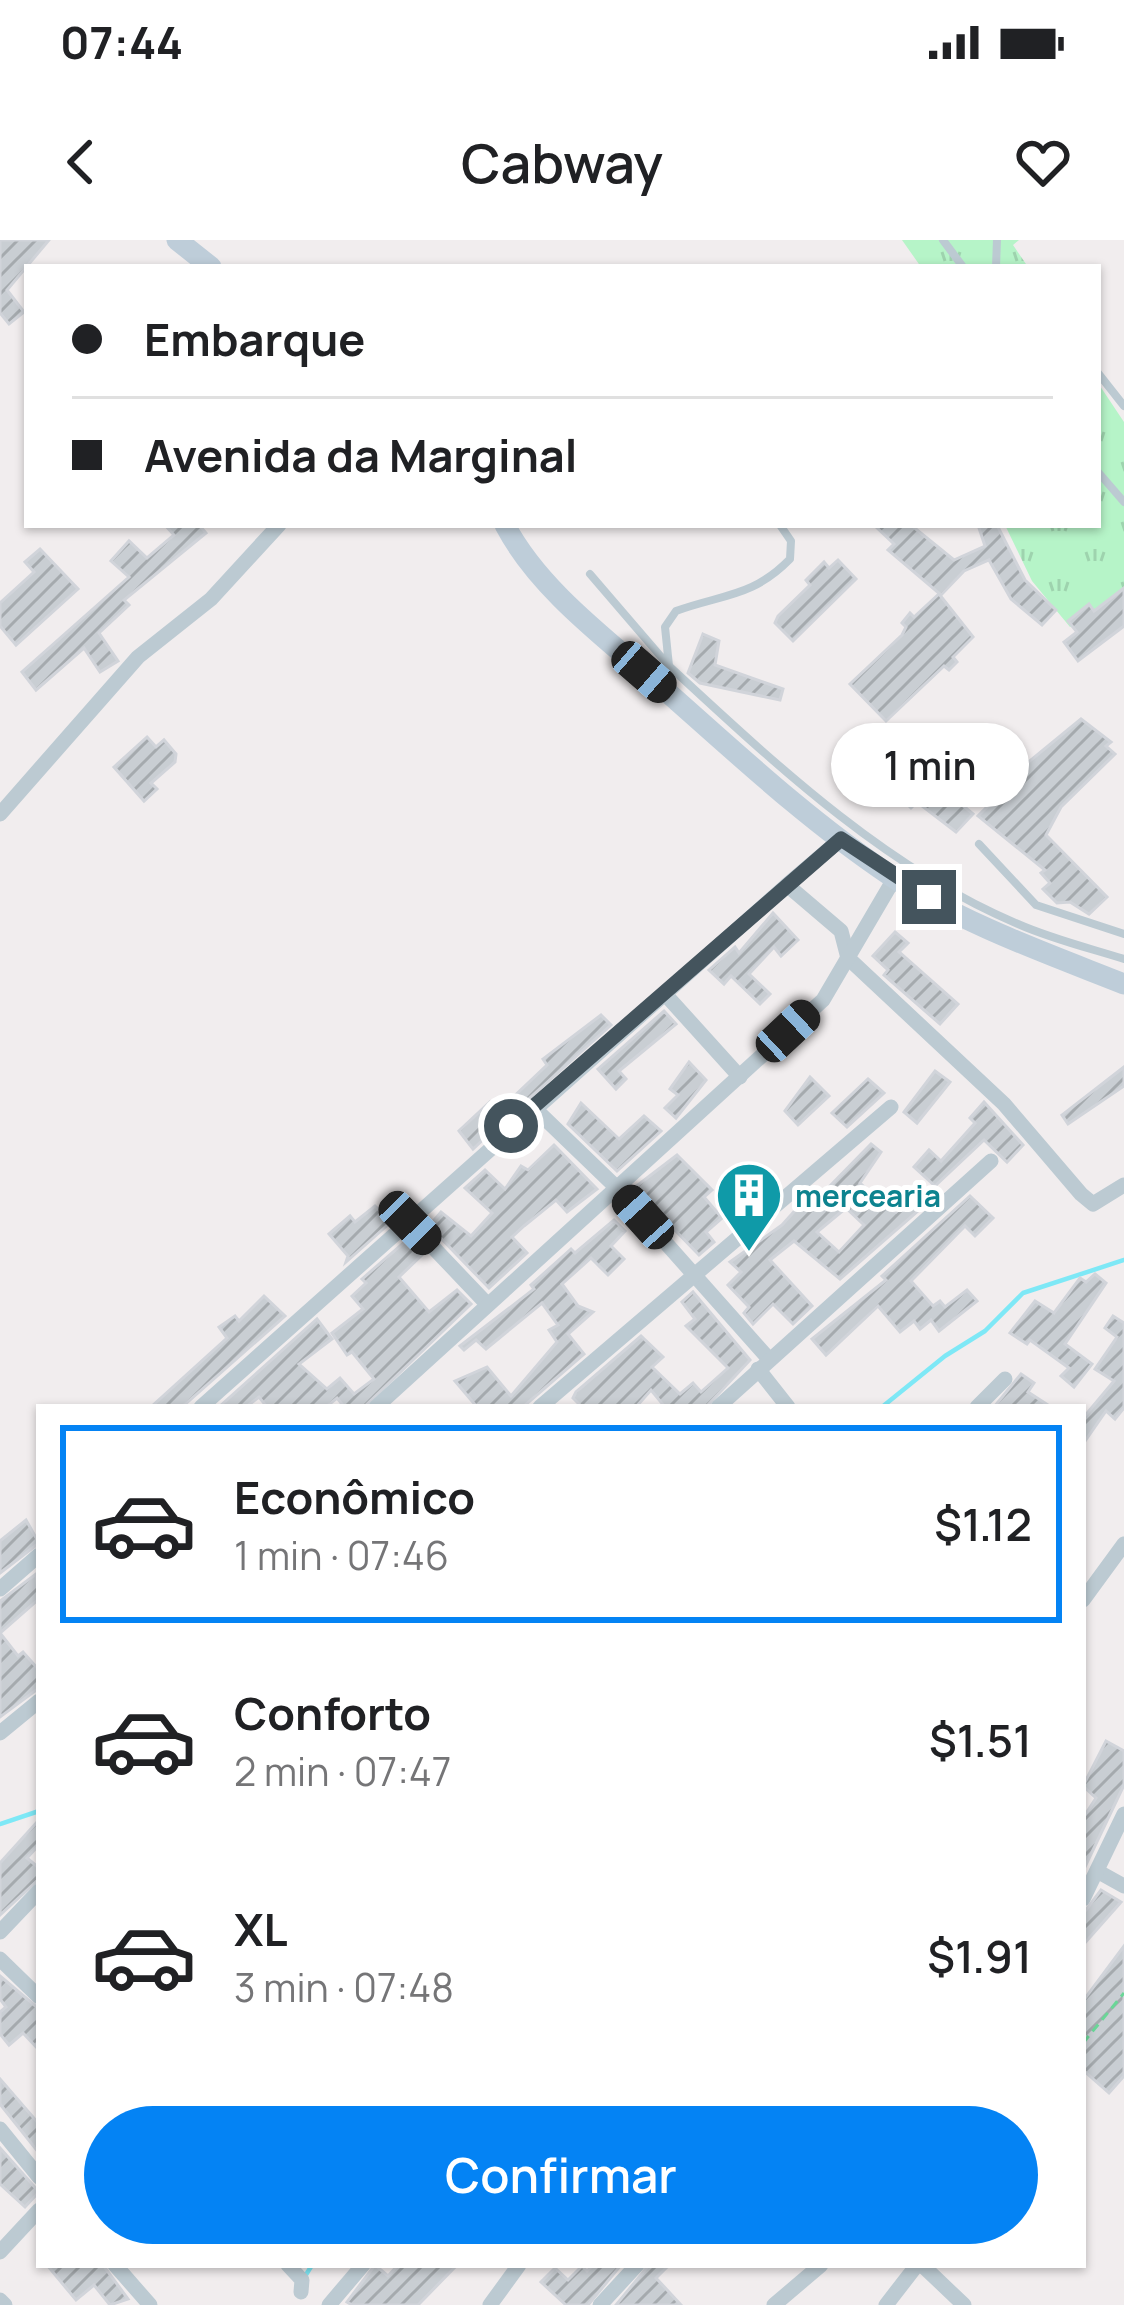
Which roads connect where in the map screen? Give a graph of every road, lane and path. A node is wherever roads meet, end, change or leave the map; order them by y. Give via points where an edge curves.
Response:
1 (177, 240) edge
2 (207, 264) edge
3 (1101, 377) edge
4 (1124, 406) edge
5 (1101, 475) edge
6 (1124, 502) edge
7 (276, 528) edge
8 (489, 528) edge
9 (508, 528) edge
10 (782, 528) edge
11 (518, 549) junction
12 (590, 574) dead end
13 (670, 666) junction
14 (0, 814) edge
15 (841, 839) junction
16 (979, 844) dead end
17 (894, 878) junction
18 (787, 884) junction
19 (1124, 934) edge
20 (848, 958) junction
21 (1124, 958) edge
22 (1124, 984) edge
23 (665, 994) junction
24 (740, 1077) junction
25 (532, 1107) junction
26 (891, 1107) dead end
27 (991, 1161) dead end
28 (1124, 1185) edge
29 (617, 1188) junction
30 (410, 1223) junction
31 (696, 1275) junction
32 (487, 1304) junction
33 (763, 1364) junction
34 (1005, 1379) dead end
35 (204, 1404) edge
36 (379, 1404) edge
37 (544, 1404) edge
38 (721, 1404) edge
39 (786, 1404) edge
40 (980, 1404) edge
41 (1124, 1544) edge
42 (36, 1558) edge
43 (0, 1589) edge
44 (1086, 1596) edge
45 (36, 1703) edge
46 (0, 1733) edge
47 (1124, 1814) edge
48 (1097, 1871) junction
49 (1124, 1886) edge
50 (1086, 1893) edge
51 (36, 1894) edge
52 (0, 1932) edge
53 (4, 1970) edge
54 (1124, 1993) edge
55 (36, 1995) edge
56 (1086, 2039) edge
57 (0, 2129) edge
58 (36, 2171) edge
59 (36, 2213) edge
60 (0, 2252) edge
61 (118, 2268) edge
62 (291, 2268) edge
63 (360, 2268) edge
64 (517, 2268) edge
65 (635, 2268) edge
66 (817, 2268) edge
67 (917, 2268) edge
68 (922, 2268) edge
69 (298, 2298) edge
70 (150, 2305) edge
71 (328, 2305) edge
72 (490, 2305) edge
73 (600, 2305) edge
74 (774, 2305) edge
75 (886, 2305) edge
76 (964, 2305) edge

1 - 2 main road
3 - 4 lane
5 - 6 lane
7 - 14 street via 211,598 138,657
8 - 11 main road
9 - 11 main road
10 - 13 lane via 790,560 770,579 751,592 676,610 665,627
11 - 15 main road via 587,622 779,794
12 - 13 lane
13 - 21 lane via 776,765 926,873 1016,923
15 - 17 main road
15 - 18 street
16 - 19 lane via 1036,905
17 - 20 street
17 - 22 main road
18 - 20 street via 841,931
18 - 23 street
20 - 24 street via 823,1000
20 - 28 street via 1004,1104 1093,1204
23 - 24 street
23 - 25 street
24 - 29 street
25 - 29 street
25 - 30 street
26 - 31 street
27 - 33 street
29 - 31 street
29 - 32 street
30 - 32 street
30 - 35 street
31 - 33 street
31 - 37 street
32 - 36 street
33 - 38 street
33 - 39 street
34 - 40 street
41 - 44 street
42 - 43 street
45 - 46 street
47 - 48 street
48 - 49 street
48 - 50 street
51 - 52 street
53 - 55 street
54 - 56 path
57 - 58 street
59 - 60 street
61 - 70 street
62 - 69 street via 302,2280
63 - 71 street
64 - 72 street
65 - 73 street
66 - 74 street
67 - 75 street
68 - 76 street
69 - 71 street

